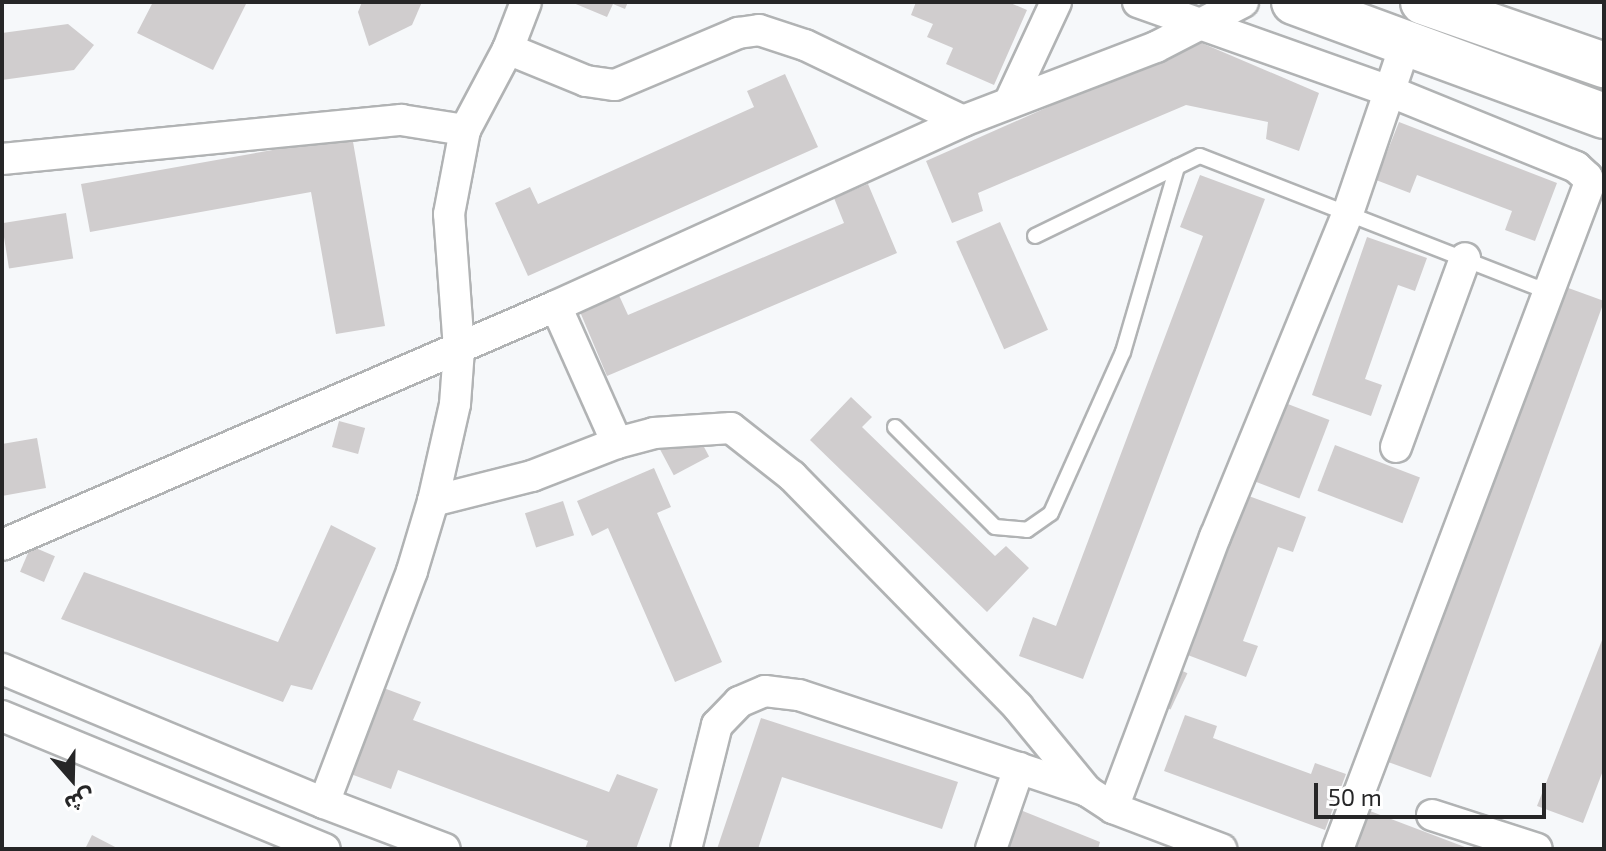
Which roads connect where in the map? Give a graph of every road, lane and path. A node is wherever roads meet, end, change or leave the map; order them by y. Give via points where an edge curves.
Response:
1 (526, 2) edge
2 (1056, 2) edge
3 (1138, 2) edge
4 (1243, 2) edge
5 (1294, 2) edge
6 (1423, 2) edge
7 (1203, 23) junction
8 (1406, 43) junction
9 (508, 49) junction
10 (1604, 65) edge
11 (1389, 91) junction
12 (1009, 103) junction
13 (1604, 116) edge
14 (963, 121) junction
15 (465, 130) junction
16 (2, 159) edge
17 (1177, 167) junction
18 (1348, 213) junction
19 (1035, 236) dead end
20 (1465, 258) junction
21 (1549, 292) junction
22 (556, 306) junction
23 (459, 349) junction
24 (895, 427) dead end
25 (617, 443) junction
26 (1396, 447) dead end
27 (433, 501) junction
28 (2, 545) edge
29 (2, 669) edge
30 (2, 716) edge
31 (1019, 768) junction
32 (1087, 791) junction
33 (324, 803) junction
34 (1113, 808) junction
35 (1432, 815) dead end
36 (407, 842) edge
37 (311, 846) edge
38 (445, 849) edge
39 (686, 849) edge
40 (991, 849) edge
41 (1221, 849) edge
42 (1338, 849) edge
43 (1537, 849) edge

1 - 9 street
2 - 12 street
3 - 7 street
4 - 7 street
5 - 8 main road
6 - 10 main road
7 - 11 street
7 - 12 street via 1156,47
8 - 11 street
8 - 13 main road
9 - 14 street via 586,81 615,85 738,33 759,30 805,45
9 - 15 street
11 - 18 street
11 - 21 street via 1576,167 1587,177 1586,195
12 - 14 street
14 - 22 street
15 - 16 street via 401,120
15 - 23 street via 449,214
17 - 18 lane via 1200,156
17 - 19 lane
17 - 24 lane via 1123,352 1051,513 1027,530 995,527
18 - 20 lane
18 - 34 street via 1215,537
20 - 21 lane
20 - 26 street
21 - 42 street
22 - 23 street
22 - 25 street
23 - 27 street via 455,404
23 - 28 street
25 - 27 street via 532,476
25 - 32 street via 654,433 731,428 753,444 792,476 1018,707
27 - 33 street via 412,571
29 - 33 street
30 - 37 street
31 - 32 street
31 - 39 street via 799,695 765,691 739,702 717,725
31 - 40 street
32 - 34 street
33 - 36 street
34 - 41 street
35 - 43 street
36 - 38 street

